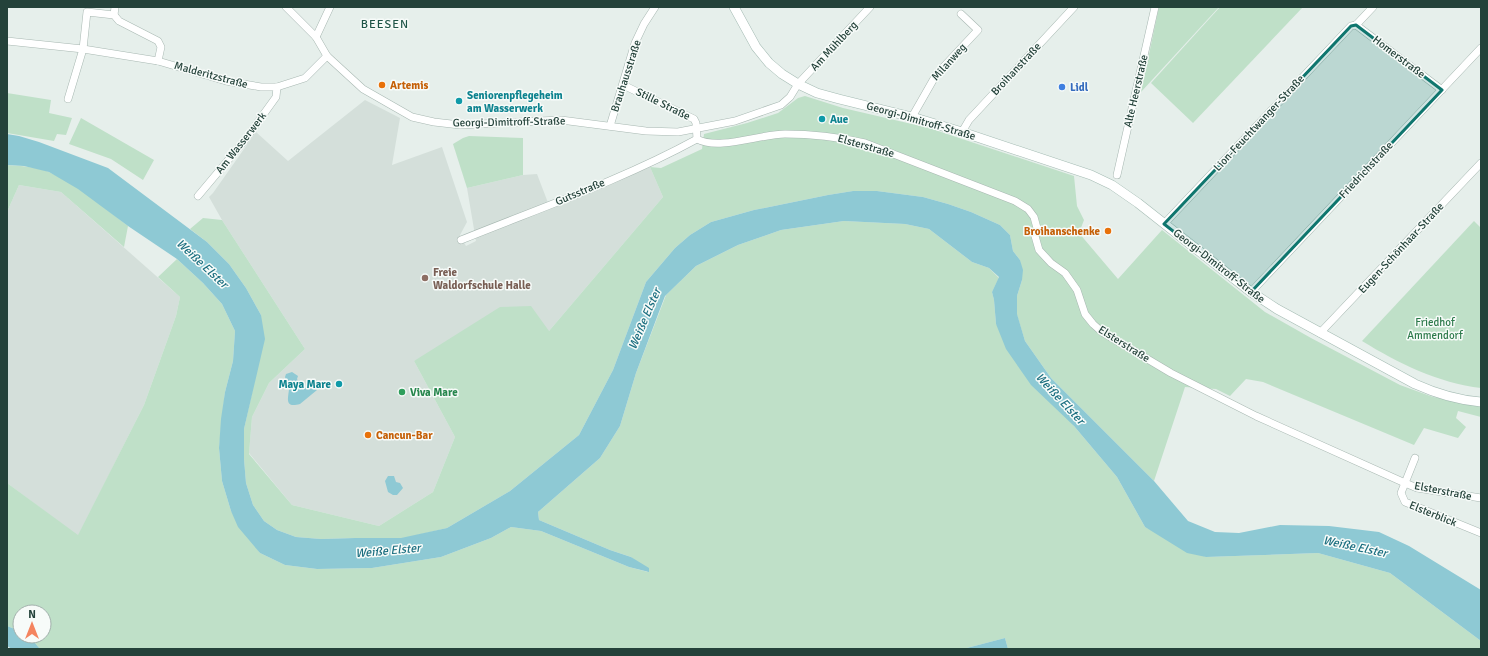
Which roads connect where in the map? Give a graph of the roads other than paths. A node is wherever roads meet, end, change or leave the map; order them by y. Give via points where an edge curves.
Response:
1 (115, 7) edge
2 (286, 7) edge
3 (330, 7) edge
4 (655, 7) edge
5 (734, 7) edge
6 (870, 7) edge
7 (1074, 7) edge
8 (1155, 7) edge
9 (1373, 7) edge
10 (961, 14) dead end
11 (114, 15) junction
12 (1356, 25) junction
13 (316, 37) junction
14 (7, 41) edge
15 (1481, 48) edge
16 (83, 49) junction
17 (327, 56) junction
18 (158, 61) junction
19 (798, 84) junction
20 (623, 85) junction
21 (277, 87) junction
22 (1442, 90) junction
23 (68, 99) dead end
24 (912, 117) junction
25 (610, 126) junction
26 (697, 129) junction
27 (962, 132) junction
28 (697, 139) junction
29 (1481, 163) edge
30 (1117, 175) dead end
31 (198, 196) dead end
32 (1164, 224) junction
33 (461, 240) dead end
34 (1251, 292) junction
35 (1320, 333) junction
36 (1481, 402) edge
37 (1415, 458) dead end
38 (1405, 483) junction
39 (1481, 498) edge
40 (1481, 533) edge

1 - 11 street
2 - 13 street, Georgi-Dimitroff-Straße
3 - 13 street
4 - 20 street, Brauhausstraße via 635,43
5 - 19 street via 756,47 782,74
6 - 19 street, Am Mühlberg
7 - 27 street, Broihanstraße via 969,120
8 - 30 street, Alte Heerstraße
9 - 12 street, Lion-Feuchtwanger-Straße
10 - 24 street, Milanweg via 978,30 936,76
11 - 16 street via 87,12
11 - 18 street via 119,21 158,42 161,48
12 - 22 street, Homerstraße
12 - 32 street, Lion-Feuchtwanger-Straße via 1351,26
13 - 17 street, Georgi-Dimitroff-Straße
14 - 16 street, Malderitzstraße
15 - 22 street, Friedrichstraße
16 - 18 street, Malderitzstraße
16 - 23 street
17 - 21 street, Malderitzstraße via 305,78
17 - 25 street, Georgi-Dimitroff-Straße via 363,89 412,117 460,125 561,120
18 - 21 street, Malderitzstraße via 239,84
19 - 24 street, Georgi-Dimitroff-Straße via 839,99
19 - 26 street, Georgi-Dimitroff-Straße via 781,105 735,121
20 - 25 street, Brauhausstraße
20 - 26 street, Stille Straße via 691,116
21 - 31 street, Am Wasserwerk via 276,97 245,140
22 - 34 street, Friedrichstraße
24 - 27 street, Georgi-Dimitroff-Straße
25 - 26 street, Georgi-Dimitroff-Straße via 646,131 678,132
26 - 28 street
27 - 32 street, Georgi-Dimitroff-Straße via 1091,175 1124,192
28 - 33 street, Gutsstraße via 577,194
28 - 38 street, Elsterstraße via 703,142 728,143 756,136 783,134 815,134 841,138 865,143 1015,201 1028,209 1034,217 1039,250 1065,273 1077,290 1085,314 1102,332 1171,372 1256,416
29 - 35 street, Eugen-Schönhaar-Straße
32 - 34 street, Georgi-Dimitroff-Straße
34 - 35 street, Georgi-Dimitroff-Straße
35 - 36 street, Georgi-Dimitroff-Straße via 1434,393
37 - 38 street, Elsterstraße
38 - 39 street, Elsterstraße via 1417,488
38 - 40 street, Elsterblick via 1401,493 1405,502

